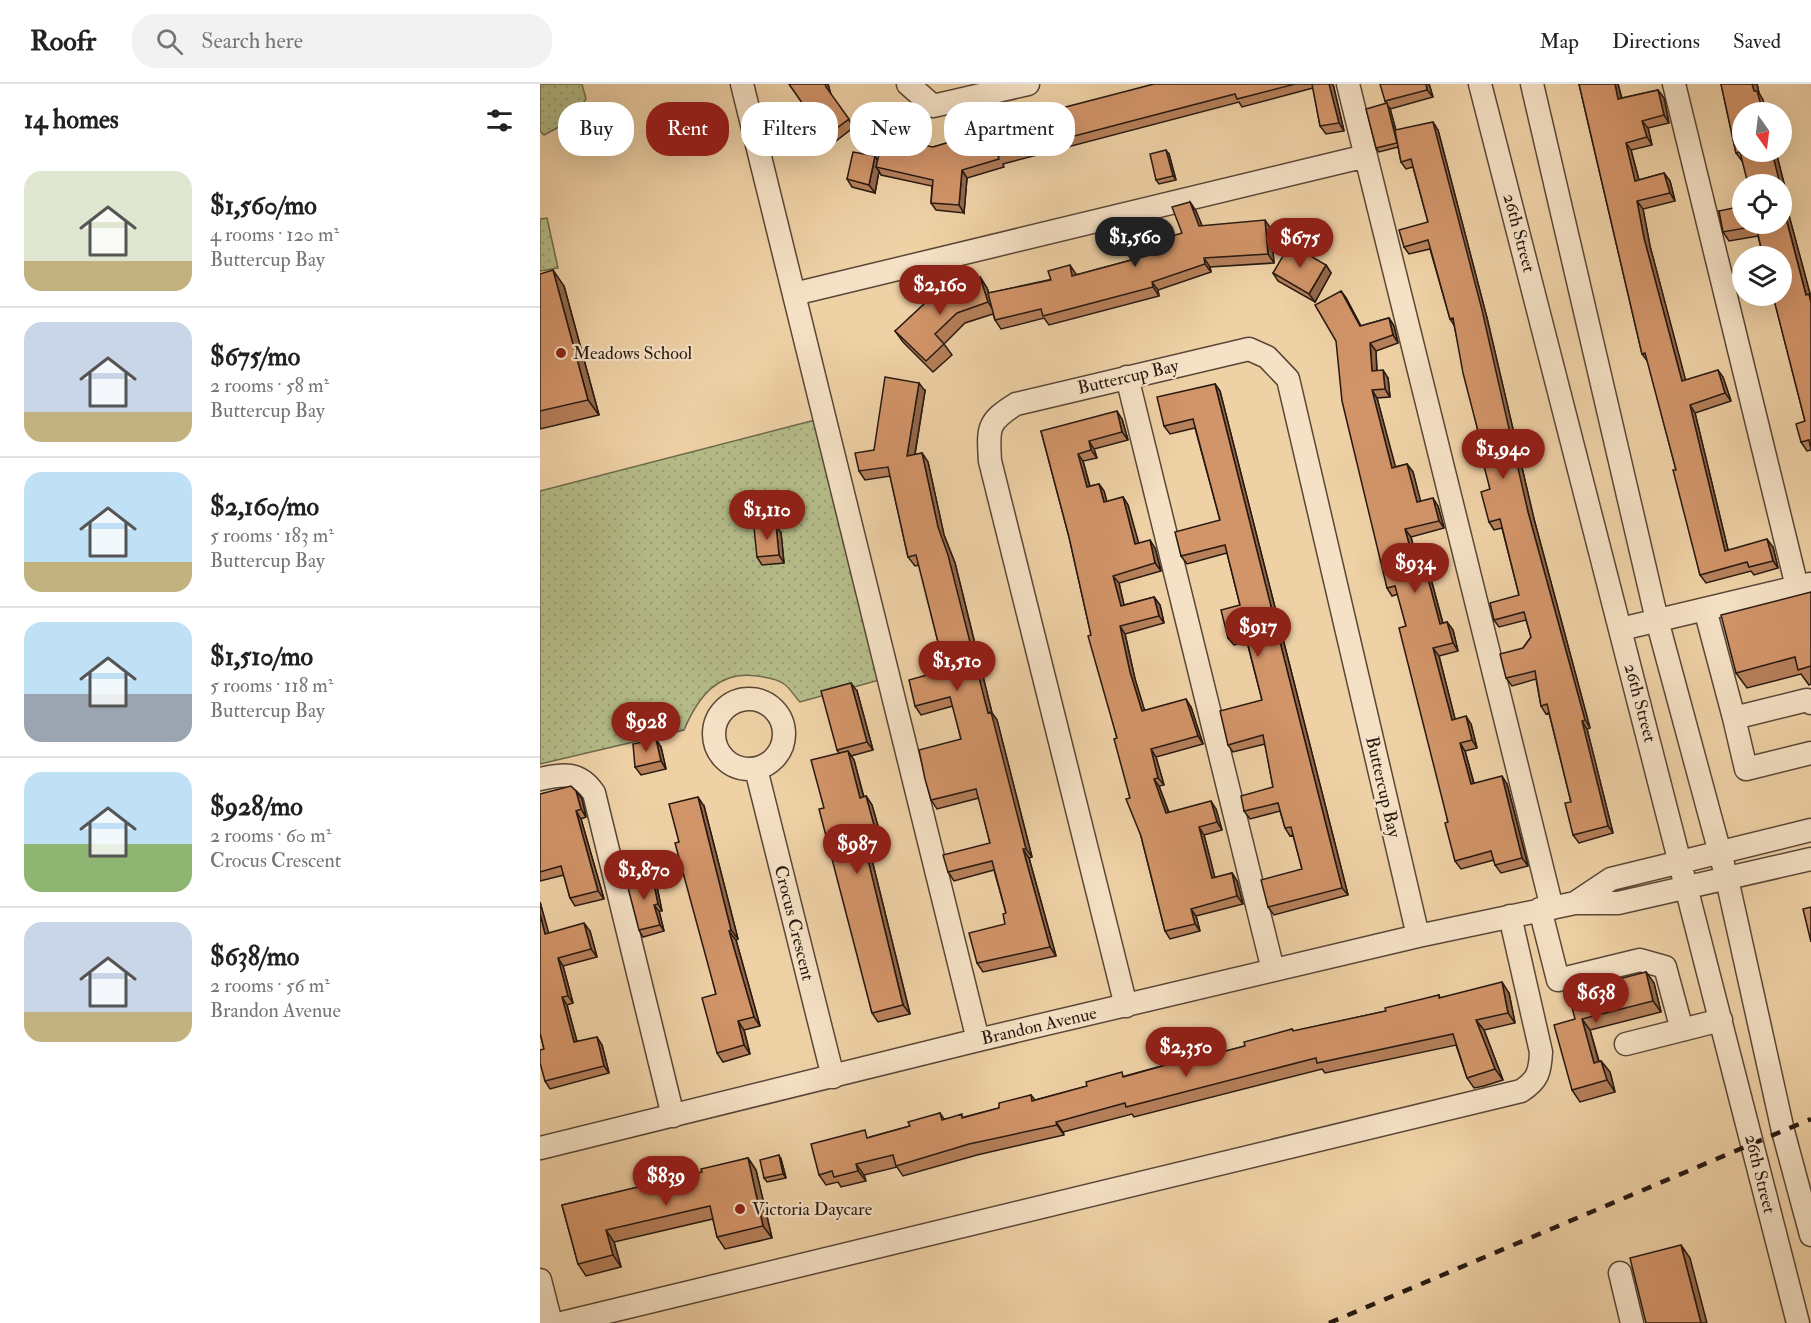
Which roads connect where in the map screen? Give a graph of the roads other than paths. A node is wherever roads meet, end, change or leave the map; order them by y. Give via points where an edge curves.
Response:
1 (742, 84) edge
2 (908, 84) edge
3 (1028, 84) edge
4 (1348, 84) edge
5 (1480, 84) edge
6 (1533, 84) edge
7 (1674, 84) edge
8 (1366, 156) junction
9 (794, 294) junction
10 (1128, 377) junction
11 (1804, 585) edge
12 (1705, 609) junction
13 (1657, 620) junction
14 (1621, 629) junction
15 (1811, 702) edge
16 (1734, 718) junction
17 (1811, 753) edge
18 (756, 769) dead end
19 (540, 779) edge
20 (1811, 830) edge
21 (1719, 853) junction
22 (1811, 859) edge
23 (1682, 862) junction
24 (1727, 879) junction
25 (1688, 887) junction
26 (1575, 903) junction
27 (1546, 908) junction
28 (1510, 916) junction
29 (1418, 936) junction
30 (1273, 970) junction
31 (1126, 1006) junction
32 (1721, 1020) junction
33 (1682, 1030) junction
34 (978, 1040) junction
35 (1626, 1044) dead end
36 (832, 1077) junction
37 (673, 1116) junction
38 (540, 1148) edge
39 (1811, 1236) edge
40 (1779, 1247) junction
41 (1620, 1273) dead end
42 (540, 1280) edge
43 (551, 1323) edge
44 (562, 1323) edge
45 (1632, 1323) edge
46 (1798, 1323) edge

1 - 9 street
2 - 3 street via 933,106
4 - 8 street
5 - 14 street, 26th Street
6 - 13 street, 26th Street
7 - 11 street
8 - 9 street
8 - 27 street
9 - 34 street
10 - 29 street, Buttercup Bay via 1249,349 1267,357 1288,380
10 - 30 street
10 - 31 street, Buttercup Bay via 1016,404 995,417 988,436 990,461
11 - 12 street
12 - 13 street
12 - 16 street
13 - 14 street
13 - 21 street, 26th Street
14 - 23 street, 26th Street
15 - 16 street
16 - 17 street via 1746,770
18 - 36 street, Crocus Crescent
19 - 37 street via 575,775 594,793
20 - 21 street, Brandon Avenue
21 - 23 street, Brandon Avenue
21 - 24 street, 26th Street
22 - 24 street, Brandon Avenue
23 - 25 street, 26th Street
23 - 26 street, Brandon Avenue via 1611,879
24 - 25 street, Brandon Avenue
24 - 39 street, 26th Street via 1783,1131
25 - 26 street, Brandon Avenue via 1618,903
25 - 32 street, 26th Street
26 - 27 street, Brandon Avenue
27 - 28 street, Brandon Avenue
27 - 33 street via 1558,980 1640,960 1665,967
28 - 29 street, Brandon Avenue
28 - 44 street via 1541,1052 1535,1082 1521,1091
29 - 30 street, Brandon Avenue
30 - 31 street, Brandon Avenue
31 - 34 street, Brandon Avenue
32 - 33 street
32 - 40 street, 26th Street
33 - 35 street
34 - 36 street, Brandon Avenue
36 - 37 street, Brandon Avenue
37 - 38 street, Brandon Avenue
39 - 40 street
40 - 46 street, 26th Street
41 - 45 street
42 - 43 street

